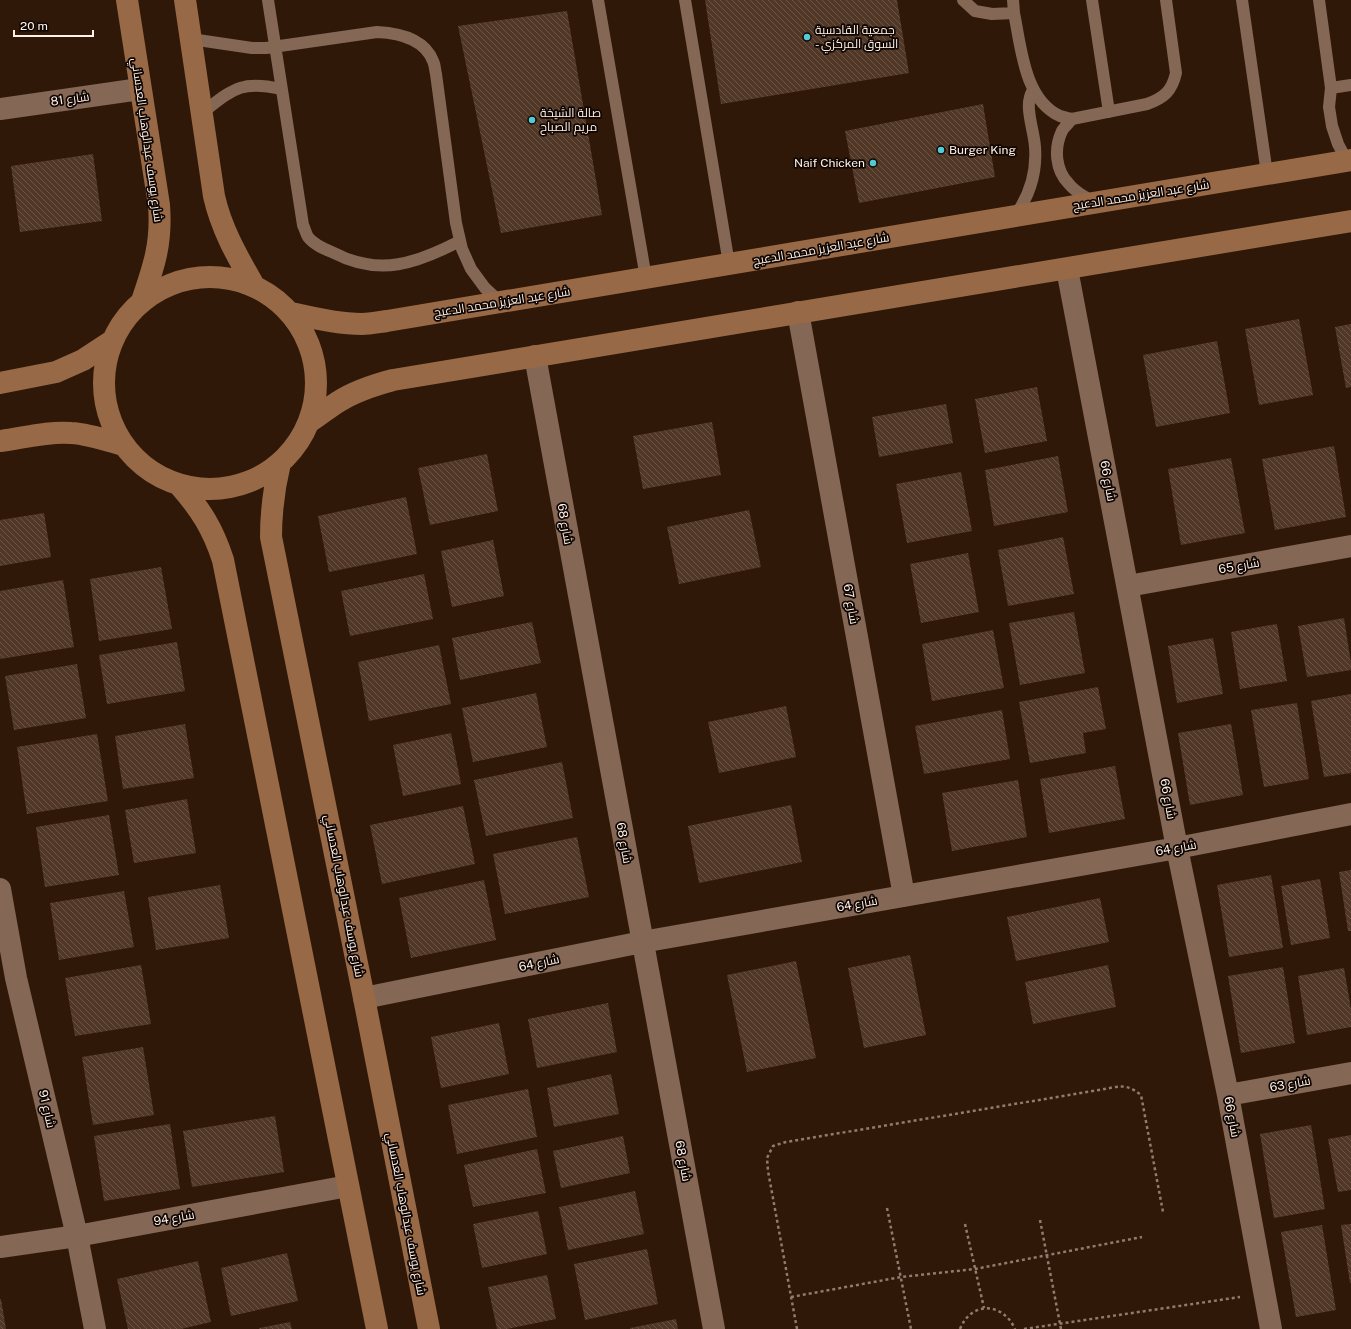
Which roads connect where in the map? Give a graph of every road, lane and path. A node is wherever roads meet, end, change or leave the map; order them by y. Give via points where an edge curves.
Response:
1 (127, 0) edge
2 (185, 0) edge
3 (268, 0) edge
4 (598, 0) edge
5 (685, 0) edge
6 (963, 0) edge
7 (1013, 0) edge
8 (1092, 0) edge
9 (1166, 0) edge
10 (1242, 0) edge
11 (1319, 0) edge
12 (1014, 13) junction
13 (191, 39) junction
14 (275, 47) junction
15 (1351, 85) edge
16 (1331, 88) junction
17 (140, 89) junction
18 (281, 89) junction
19 (1033, 90) junction
20 (0, 110) edge
21 (1109, 112) junction
22 (202, 113) junction
23 (1072, 119) junction
24 (1349, 161) edge
25 (1267, 174) junction
26 (1094, 203) junction
27 (1015, 216) junction
28 (1351, 221) edge
29 (460, 241) junction
30 (729, 264) junction
31 (1067, 269) junction
32 (646, 278) junction
33 (253, 284) junction
34 (142, 301) junction
35 (500, 302) junction
36 (798, 312) junction
37 (292, 313) junction
38 (112, 341) junction
39 (535, 356) junction
40 (0, 383) edge
41 (310, 422) junction
42 (0, 441) edge
43 (123, 445) junction
44 (280, 463) junction
45 (180, 486) junction
46 (1351, 546) edge
47 (1128, 586) junction
48 (1351, 814) edge
49 (1177, 848) junction
50 (0, 888) edge
51 (904, 896) junction
52 (642, 942) junction
53 (8, 979) edge
54 (364, 998) junction
55 (1351, 1073) edge
56 (1228, 1095) junction
57 (348, 1186) junction
58 (887, 1208) dead end
59 (1163, 1212) dead end
60 (1040, 1220) dead end
61 (965, 1224) dead end
62 (77, 1236) junction
63 (1142, 1237) dead end
64 (0, 1247) edge
65 (1046, 1254) junction
66 (975, 1269) junction
67 (901, 1277) junction
68 (1265, 1293) junction
69 (791, 1297) junction
70 (984, 1308) junction
71 (1060, 1324) junction
72 (95, 1329) edge
73 (377, 1329) edge
74 (429, 1329) edge
75 (714, 1329) edge
76 (797, 1329) edge
77 (911, 1329) edge
78 (960, 1329) edge
79 (1014, 1329) edge
80 (1024, 1329) edge
81 (1061, 1329) edge
82 (1271, 1329) edge

1 - 17 street, شارع يوسف عبدالوهاب العدساني
2 - 13 street
3 - 14 lane
4 - 32 lane
5 - 30 lane
6 - 12 lane via 975,10 992,14
7 - 12 lane
8 - 21 lane
9 - 21 lane via 1176,73 1173,84 1167,94 1158,101
10 - 25 lane
11 - 16 lane
12 - 19 lane via 1027,75
13 - 14 lane via 252,48
13 - 22 street
14 - 18 lane
14 - 29 lane via 392,32 418,43 427,52 433,61 436,74
15 - 16 lane
16 - 24 lane via 1332,126 1338,144
17 - 20 street, شارع 81
17 - 34 street, شارع يوسف عبدالوهاب العدساني via 160,220 156,256
18 - 22 lane via 247,85 227,94
18 - 29 lane via 303,225 308,237 318,246 346,259 380,266 415,261
19 - 23 lane via 1049,109 1060,116
19 - 27 lane via 1028,99 1035,146 1034,176 1024,204
21 - 23 lane
22 - 33 street via 218,212 230,242
23 - 26 lane via 1063,130 1057,158 1068,184
24 - 25 street, شارع عبد العزيز محمد الدعيج
25 - 26 street, شارع عبد العزيز محمد الدعيج
26 - 27 street, شارع عبد العزيز محمد الدعيج
27 - 30 street, شارع عبد العزيز محمد الدعيج
28 - 31 street
29 - 35 lane via 471,269 485,288
30 - 32 street, شارع عبد العزيز محمد الدعيج
31 - 36 street
31 - 47 street, شارع 66
32 - 35 street, شارع عبد العزيز محمد الدعيج
33 - 34 street via 224,276 195,277 166,285
33 - 37 street via 274,296
34 - 38 street via 124,319
35 - 37 street, شارع عبد العزيز محمد الدعيج via 363,324 324,320
36 - 39 street
36 - 51 street, شارع 67
37 - 41 street via 307,337 316,365 316,394
38 - 40 street via 83,360 56,372
38 - 43 street via 105,367 104,395 110,421
39 - 41 street via 393,380 338,401
39 - 52 street, شارع 68
41 - 44 street via 297,444
42 - 43 street via 71,433
43 - 45 street via 139,463 158,476
44 - 45 street via 258,478 233,487 206,490
44 - 54 street, شارع يوسف عبدالوهاب العدساني via 272,505 271,537
45 - 57 street via 205,518 223,560
46 - 47 street, شارع 65
47 - 49 street, شارع 66
48 - 49 street, شارع 64
49 - 51 street, شارع 64
49 - 56 street, شارع 66
50 - 53 street, شارع 91
51 - 52 street, شارع 64
52 - 54 street, شارع 64
52 - 75 street, شارع 68
53 - 62 street, شارع 91
54 - 74 street, شارع يوسف عبدالوهاب العدساني
55 - 56 street, شارع 63
56 - 68 street, شارع 66
57 - 62 street, شارع 94
57 - 73 street
58 - 67 path
59 - 69 path via 1141,1095 1132,1088 1122,1086 786,1142 773,1146 767,1158
60 - 65 path
61 - 66 path
62 - 64 street, شارع 94
62 - 72 street, شارع 91
63 - 65 path
65 - 66 path
65 - 71 path
66 - 67 path
66 - 70 path
67 - 69 path
67 - 77 path
68 - 71 path
68 - 82 street, شارع 66
69 - 76 path
70 - 78 path via 966,1318
70 - 79 path via 1004,1313
71 - 80 path
71 - 81 path

